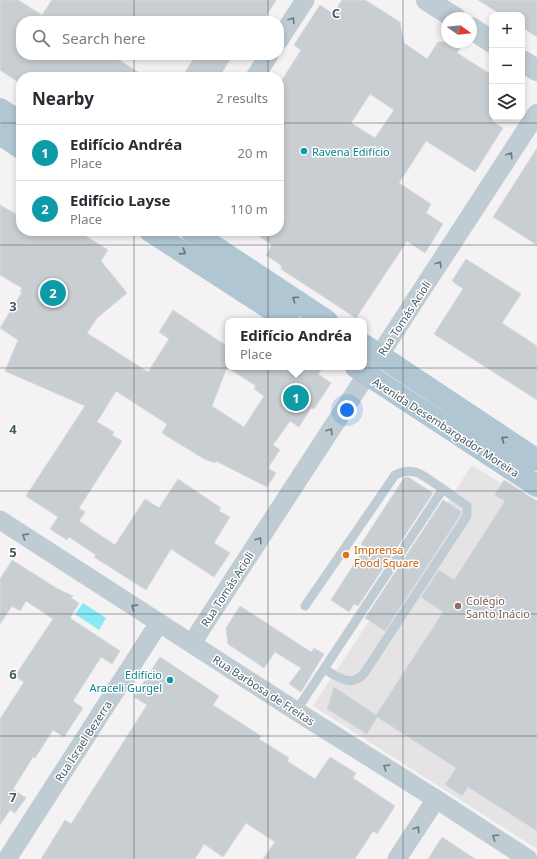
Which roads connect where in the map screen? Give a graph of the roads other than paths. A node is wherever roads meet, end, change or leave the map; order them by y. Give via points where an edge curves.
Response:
1 (305, 0) edge
2 (426, 0) edge
3 (445, 12) edge
4 (284, 32) edge
5 (477, 32) edge
6 (489, 40) edge
7 (266, 60) edge
8 (525, 63) edge
9 (537, 70) edge
10 (258, 72) edge
11 (0, 109) edge
12 (537, 113) edge
13 (16, 119) edge
14 (0, 134) edge
15 (16, 145) edge
16 (158, 236) edge
17 (200, 236) edge
18 (284, 318) edge
19 (322, 318) edge
20 (372, 351) edge
21 (367, 361) edge
22 (362, 371) edge
23 (537, 460) edge
24 (537, 486) edge
25 (443, 489) junction
26 (0, 520) edge
27 (305, 606) dead end
28 (159, 623) junction
29 (192, 643) junction
30 (324, 669) junction
31 (296, 711) junction
32 (436, 798) junction
33 (7, 859) edge
34 (397, 859) edge
35 (528, 859) edge

4 -> 1 street
2 - 3 street
5 - 6 street
7 - 10 street
8 - 9 street
11 - 13 main road
20 -> 12 street, Rua Tomás Acioli
14 - 15 main road
16 -> 18 main road
19 -> 17 main road
20 - 21 street, Rua Tomás Acioli
23 -> 20 main road, Avenida Desembargador Moreira
22 - 24 main road, Avenida Desembargador Moreira
29 -> 22 street, Rua Tomás Acioli
25 - 27 lane via 414,471 404,470 395,474
25 - 30 lane
25 - 30 lane via 467,506 467,516 365,672 360,679 352,681
28 -> 26 street, Rua Barbosa de Freitas
28 - 29 street, Rua Barbosa de Freitas
28 - 33 street, Rua Israel Bezerra
29 - 31 street, Rua Barbosa de Freitas
30 - 31 lane
32 -> 31 street, Rua Barbosa de Freitas
34 -> 32 street
35 -> 32 street, Rua Barbosa de Freitas

